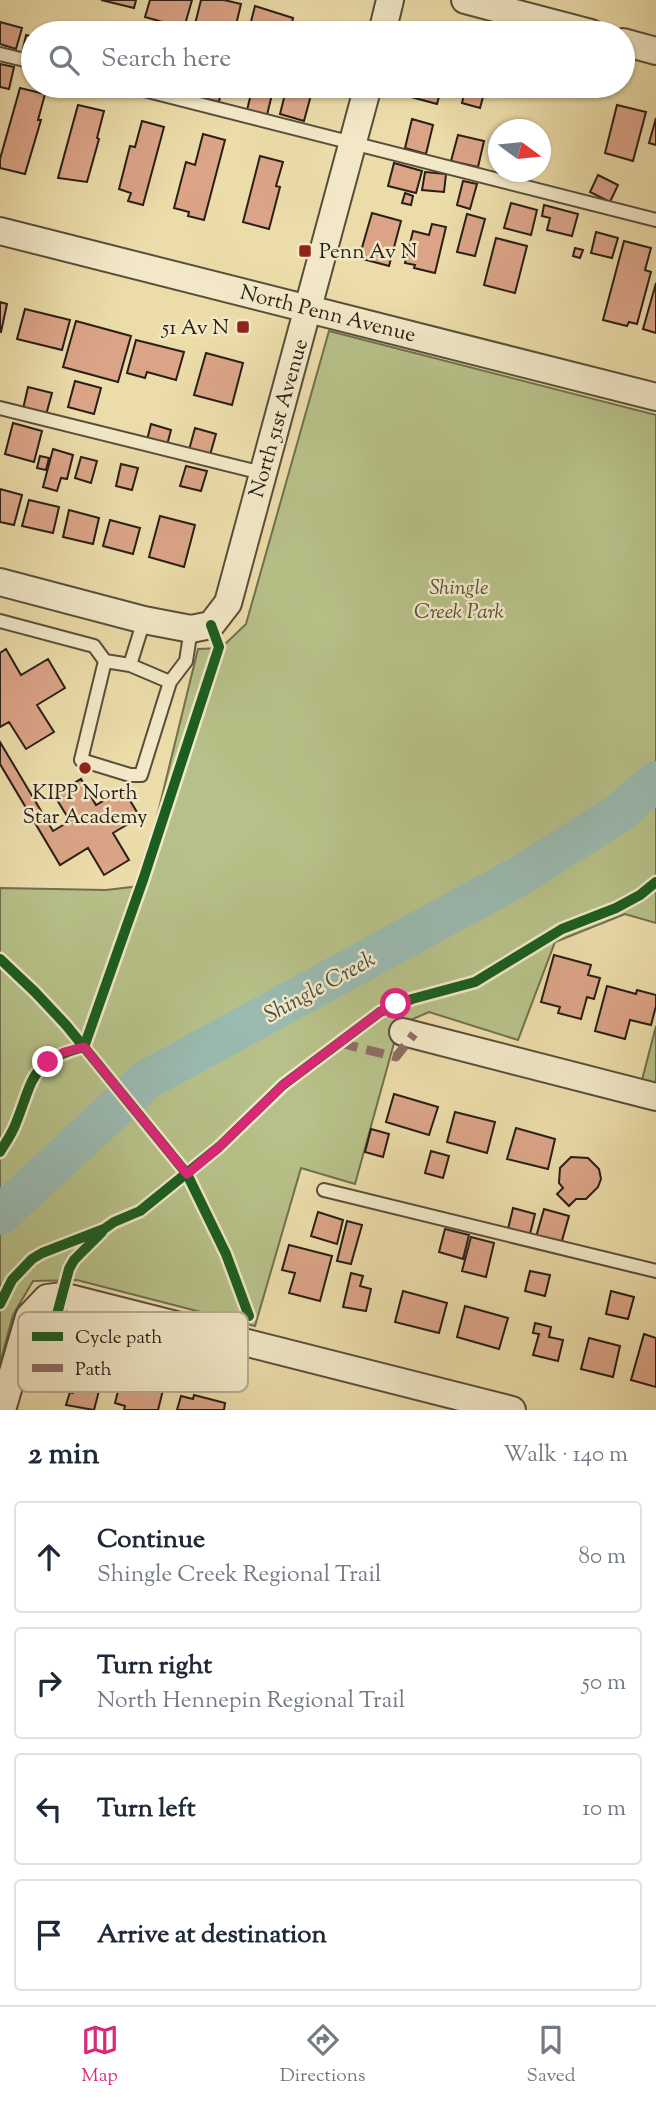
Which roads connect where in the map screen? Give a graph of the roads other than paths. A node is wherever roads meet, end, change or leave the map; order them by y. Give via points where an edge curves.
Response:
1 (390, 0) edge
2 (465, 0) edge
3 (385, 21) edge
4 (545, 21) edge
5 (635, 45) edge
6 (656, 51) edge
7 (0, 54) edge
8 (21, 59) edge
9 (176, 98) edge
10 (365, 98) edge
11 (354, 142) junction
12 (656, 220) edge
13 (0, 231) edge
14 (309, 307) junction
15 (656, 397) edge
16 (0, 408) edge
17 (262, 473) junction
18 (0, 582) edge
19 (144, 620) junction
20 (0, 621) edge
21 (201, 627) junction
22 (105, 661) junction
23 (130, 666) junction
24 (170, 682) junction
25 (403, 1031) dead end
26 (656, 1097) edge
27 (324, 1190) dead end
28 (656, 1271) edge
29 (33, 1312) edge
30 (125, 1312) edge
31 (248, 1343) edge
32 (18, 1355) edge
33 (2, 1410) edge
34 (512, 1410) edge

1 - 3 street
2 - 4 street
5 - 6 street
7 - 8 lane
9 - 11 lane
10 - 11 street, North 51st Avenue
11 - 12 lane
11 - 14 street, North 51st Avenue
13 - 14 street, North Penn Avenue
14 - 15 street, North Penn Avenue
14 - 17 street, North 51st Avenue
16 - 17 lane
17 - 21 street, North 51st Avenue via 228,603
18 - 19 street
19 - 21 street
19 - 23 lane
20 - 22 lane via 94,646
21 - 24 lane via 186,661
22 - 23 lane
22 - 24 lane via 81,760 141,775
23 - 24 lane
25 - 26 street
27 - 28 lane
29 - 30 street via 47,1298 62,1296
31 - 34 street
32 - 33 street

